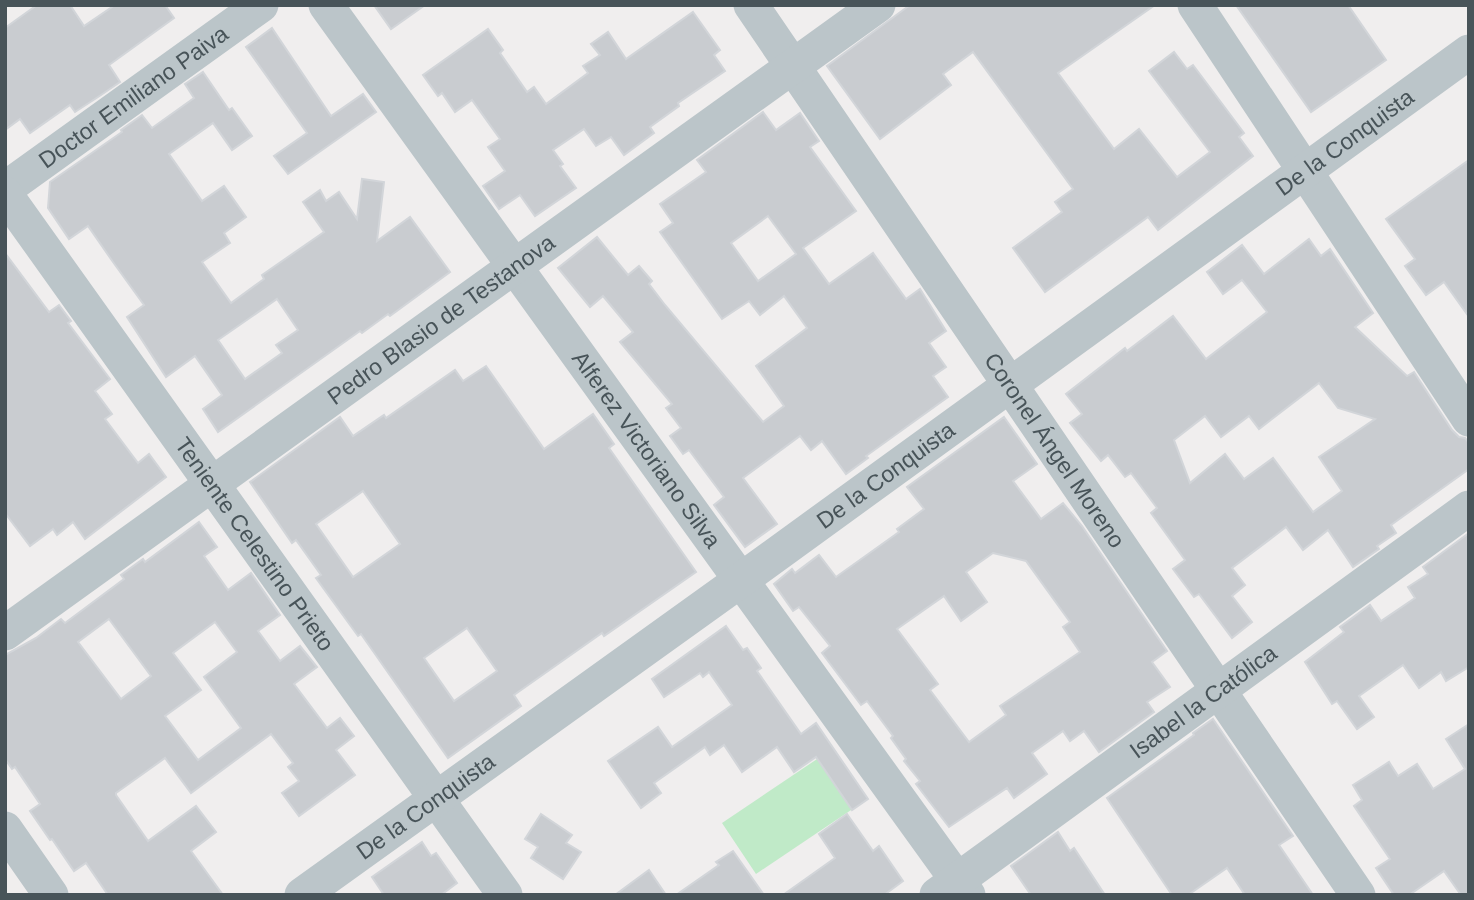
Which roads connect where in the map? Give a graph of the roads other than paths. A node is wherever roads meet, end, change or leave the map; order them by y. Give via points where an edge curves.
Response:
1 (261, 5) edge
2 (326, 5) edge
3 (751, 5) edge
4 (878, 5) edge
5 (1195, 5) edge
6 (1469, 52) edge
7 (792, 66) junction
8 (1306, 170) junction
9 (5, 192) edge
10 (515, 266) junction
11 (1010, 384) junction
12 (1469, 419) edge
13 (211, 485) junction
14 (1469, 508) edge
15 (741, 580) junction
16 (5, 633) edge
17 (1219, 691) junction
18 (436, 799) junction
19 (5, 830) edge
20 (954, 890) edge
21 (51, 895) edge
22 (302, 895) edge
23 (505, 895) edge
24 (1358, 895) edge

1 - 9 street, Doctor Emiliano Paiva
2 - 10 street, Alferez Victoriano Silva
3 - 7 street, Coronel Ángel Moreno
4 - 7 street, Pedro Blasio de Testanova
5 - 8 street
6 - 8 street, De la Conquista
7 - 10 street, Pedro Blasio de Testanova
7 - 11 street, Coronel Ángel Moreno
8 - 11 street, De la Conquista
8 - 12 street
9 - 13 street, Teniente Celestino Prieto
10 - 13 street, Pedro Blasio de Testanova
10 - 15 street, Alferez Victoriano Silva
11 - 15 street, De la Conquista
11 - 17 street, Coronel Ángel Moreno
13 - 16 street, Pedro Blasio de Testanova
13 - 18 street, Teniente Celestino Prieto
14 - 17 street, Isabel la Católica
15 - 18 street, De la Conquista
15 - 20 street, Alferez Victoriano Silva
17 - 20 street, Isabel la Católica
17 - 24 street, Coronel Ángel Moreno
18 - 22 street, De la Conquista
18 - 23 street, Teniente Celestino Prieto
19 - 21 street

